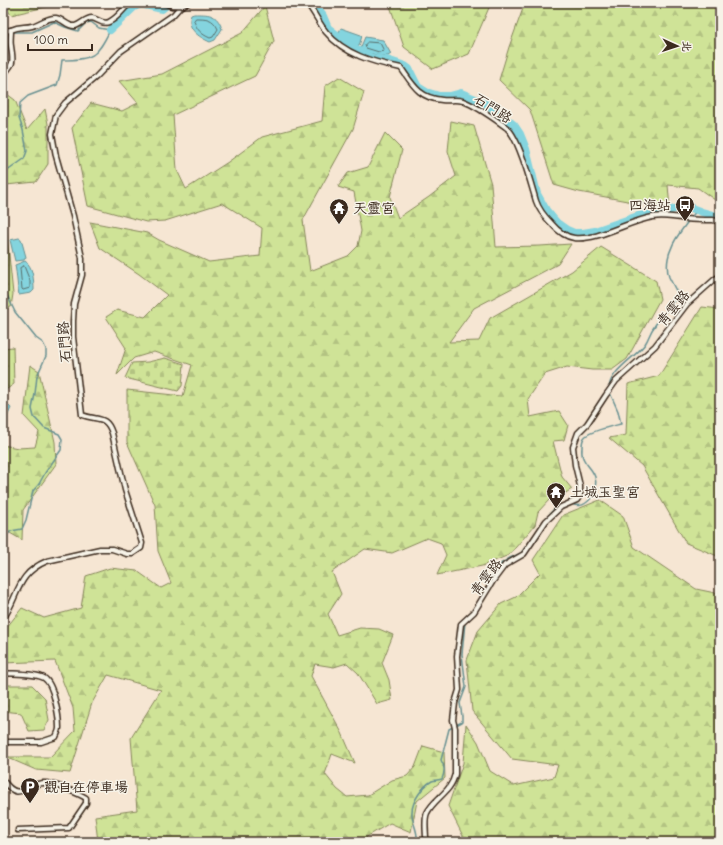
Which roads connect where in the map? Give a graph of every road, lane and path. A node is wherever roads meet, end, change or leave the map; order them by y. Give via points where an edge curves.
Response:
1 (130, 3) edge
2 (165, 3) edge
3 (188, 3) edge
4 (307, 3) edge
5 (181, 6) junction
6 (11, 30) junction
7 (3, 31) edge
8 (3, 75) edge
9 (720, 222) edge
10 (720, 276) edge
11 (3, 620) edge
12 (3, 673) edge
13 (3, 742) edge
14 (3, 780) edge
15 (18, 830) dead end
16 (424, 842) edge

1 - 6 street via 108,22 100,22 94,18 72,27 55,18
2 - 5 street
3 - 5 street, 石門路
4 - 9 street, 石門路 via 326,32 356,56 401,68 419,92 440,100 464,102 487,113 509,130 517,143 538,206 556,228 572,238 584,238 654,216
5 - 11 street, 石門路 via 173,16 121,51 96,77 65,103 56,115 52,134 82,258 82,275 74,304 73,321 82,415 109,424 125,490 142,543 141,548 132,554 100,549 39,564 24,576
6 - 7 street
6 - 8 street via 10,45 13,59
10 - 16 street, 青雲路 via 687,304 655,346 616,381 578,433 573,447 574,465 580,486 577,500 561,507 546,521 524,554 505,565 474,612 461,624 457,656 459,690 453,720 455,774 452,785 427,813
12 - 13 street via 44,678 55,701 59,730 56,737 41,742
14 - 15 street via 16,791 22,792 45,783 86,798 86,803 69,828

